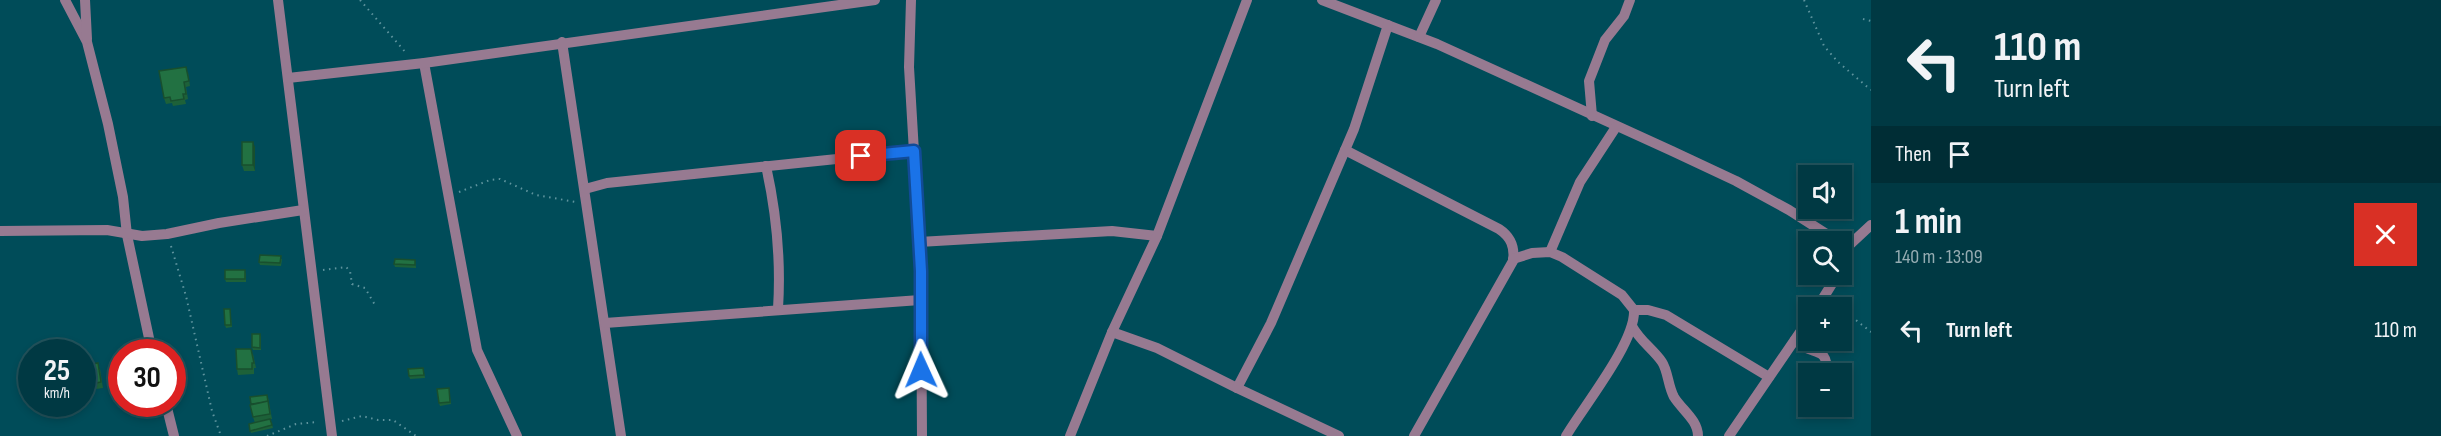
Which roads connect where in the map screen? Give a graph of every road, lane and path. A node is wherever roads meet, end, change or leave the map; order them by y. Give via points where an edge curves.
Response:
1 (65, 0) edge
2 (85, 0) edge
3 (278, 0) edge
4 (360, 0) edge
5 (875, 0) edge
6 (911, 0) edge
7 (1247, 0) edge
8 (1322, 0) edge
9 (1436, 0) edge
10 (1630, 0) edge
11 (1804, 0) edge
12 (1863, 20) dead end
13 (1871, 21) edge
14 (1388, 25) junction
15 (1419, 37) junction
16 (87, 42) junction
17 (562, 42) junction
18 (421, 63) junction
19 (288, 78) junction
20 (1871, 90) edge
21 (1592, 116) junction
22 (1616, 127) junction
23 (1345, 150) junction
24 (914, 151) junction
25 (766, 166) junction
26 (585, 189) junction
27 (448, 197) junction
28 (588, 203) junction
29 (303, 210) junction
30 (1871, 225) edge
31 (0, 231) edge
32 (1821, 231) edge
33 (167, 234) junction
34 (127, 235) junction
35 (1157, 236) junction
36 (1852, 238) edge
37 (919, 242) junction
38 (1550, 252) junction
39 (1513, 259) junction
40 (312, 272) junction
41 (920, 300) junction
42 (375, 305) dead end
43 (778, 309) junction
44 (1634, 310) junction
45 (1852, 317) edge
46 (605, 323) junction
47 (1632, 326) junction
48 (1112, 332) junction
49 (1871, 332) edge
50 (1798, 336) edge
51 (149, 339) edge
52 (1795, 340) junction
53 (1827, 363) edge
54 (1769, 377) junction
55 (1237, 388) junction
56 (169, 417) edge
57 (330, 422) junction
58 (174, 436) edge
59 (221, 436) edge
60 (267, 436) edge
61 (332, 436) edge
62 (416, 436) edge
63 (517, 436) edge
64 (621, 436) edge
65 (922, 436) edge
66 (1070, 436) edge
67 (1339, 436) edge
68 (1414, 436) edge
69 (1566, 436) edge
70 (1698, 436) edge
71 (1729, 436) edge

1 - 16 street
2 - 16 street
3 - 19 street
4 - 18 path via 404,51
5 - 17 street
6 - 24 street via 909,67
7 - 35 street
8 - 14 street
9 - 15 street
10 - 21 street via 1624,16 1605,40 1589,81
11 - 20 path via 1824,46
12 - 13 path
14 - 15 street
14 - 23 street
15 - 21 street
16 - 34 street via 108,124
17 - 18 street
17 - 26 street
18 - 19 street
18 - 27 street
19 - 29 street
21 - 22 street
22 - 32 street via 1736,181
22 - 38 street via 1580,182
23 - 39 street via 1499,229 1510,239 1515,251
23 - 55 street via 1275,313
24 - 25 street
24 - 37 street
25 - 26 street via 608,183
25 - 43 street via 772,195
26 - 28 street
27 - 28 path via 501,179 536,195
27 - 63 street via 477,350
28 - 46 street
29 - 33 street
29 - 40 street
30 - 36 street
31 - 34 street via 95,229
33 - 34 street
33 - 59 path
34 - 51 street
35 - 37 street via 1112,231
35 - 48 street
37 - 41 street
38 - 39 street
38 - 44 street via 1609,286
39 - 68 street
40 - 42 path via 346,267 353,286 365,288
40 - 57 street
41 - 43 street
41 - 65 street
43 - 46 street
44 - 47 street
44 - 54 street via 1666,315
45 - 49 path
46 - 64 street
47 - 69 street
47 - 70 street via 1662,363 1667,383 1697,427
48 - 55 street via 1157,348
48 - 66 street
50 - 52 street
52 - 53 street via 1809,351 1824,355
52 - 54 street
54 - 71 street
55 - 67 street
56 - 58 street
57 - 60 path via 296,424
57 - 61 street
57 - 62 path via 362,416 393,420

